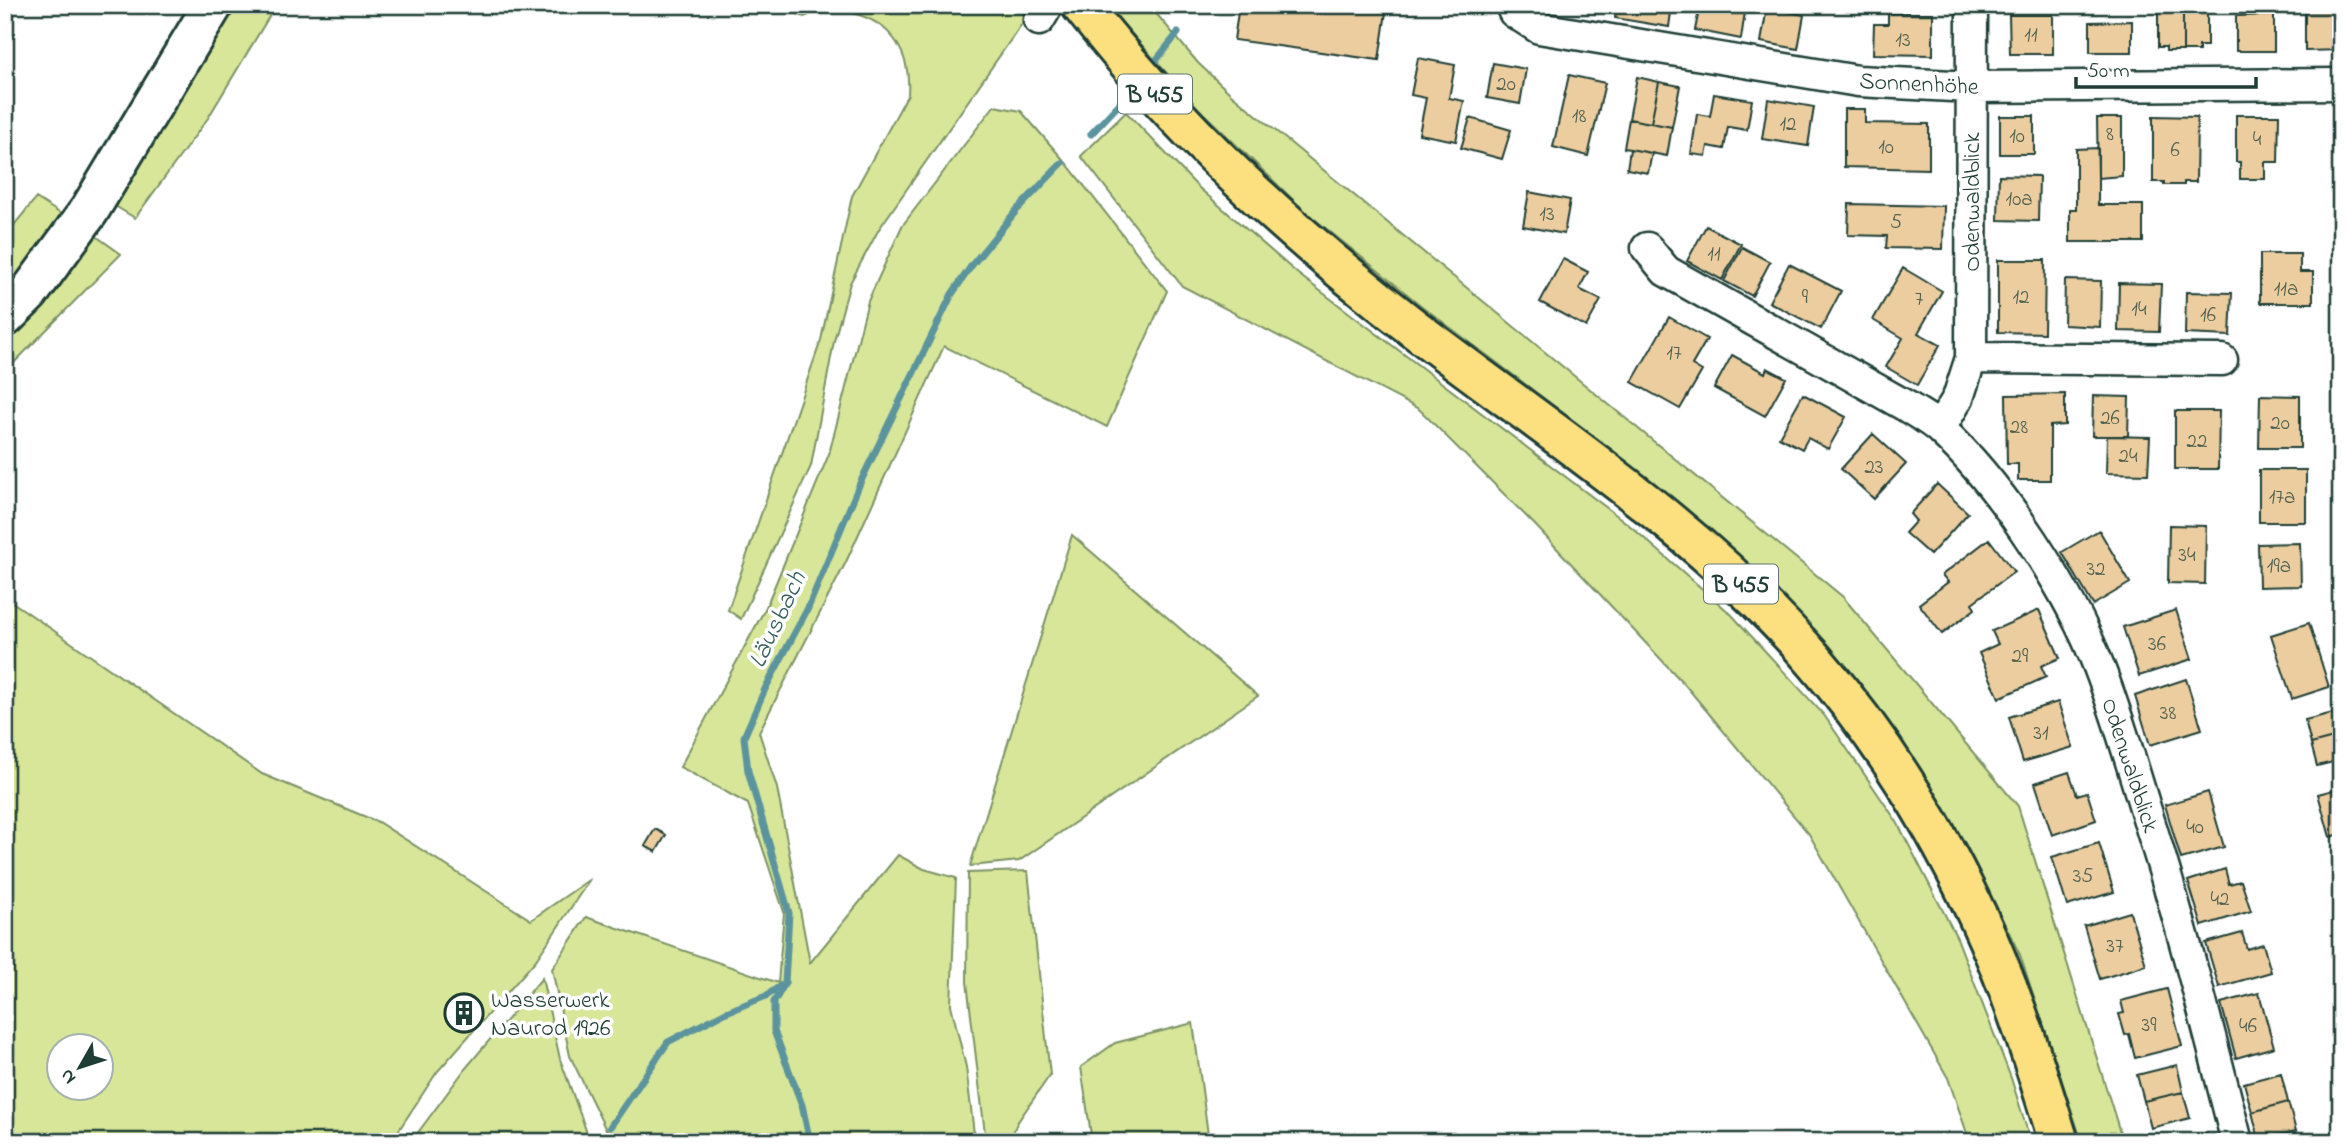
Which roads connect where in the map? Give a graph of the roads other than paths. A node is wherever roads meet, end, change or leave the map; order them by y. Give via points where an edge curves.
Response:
1 (213, 5) edge
2 (1081, 5) edge
3 (1511, 5) edge
4 (1972, 5) edge
5 (2341, 84) edge
6 (1970, 87) junction
7 (1647, 248) dead end
8 (5, 317) edge
9 (1971, 358) junction
10 (2222, 360) dead end
11 (1940, 428) junction
12 (2059, 1142) edge
13 (2237, 1142) edge

1 - 8 main road via 89,211 37,283
2 - 12 main road, B 455 via 1174,116 1234,177 1335,266 1602,468 1717,562 1814,661 1890,761 1974,910 2016,1009
3 - 6 street, Sonnenhöhe via 1514,12 1539,28 1858,81
4 - 6 street, Odenwaldblick
5 - 6 street, Sonnenhöhe
6 - 9 street, Odenwaldblick
7 - 11 street, Odenwaldblick via 1666,271
9 - 10 street
9 - 11 street, Odenwaldblick via 1958,398
11 - 13 street, Odenwaldblick via 1977,468 2049,570 2099,666 2171,891

